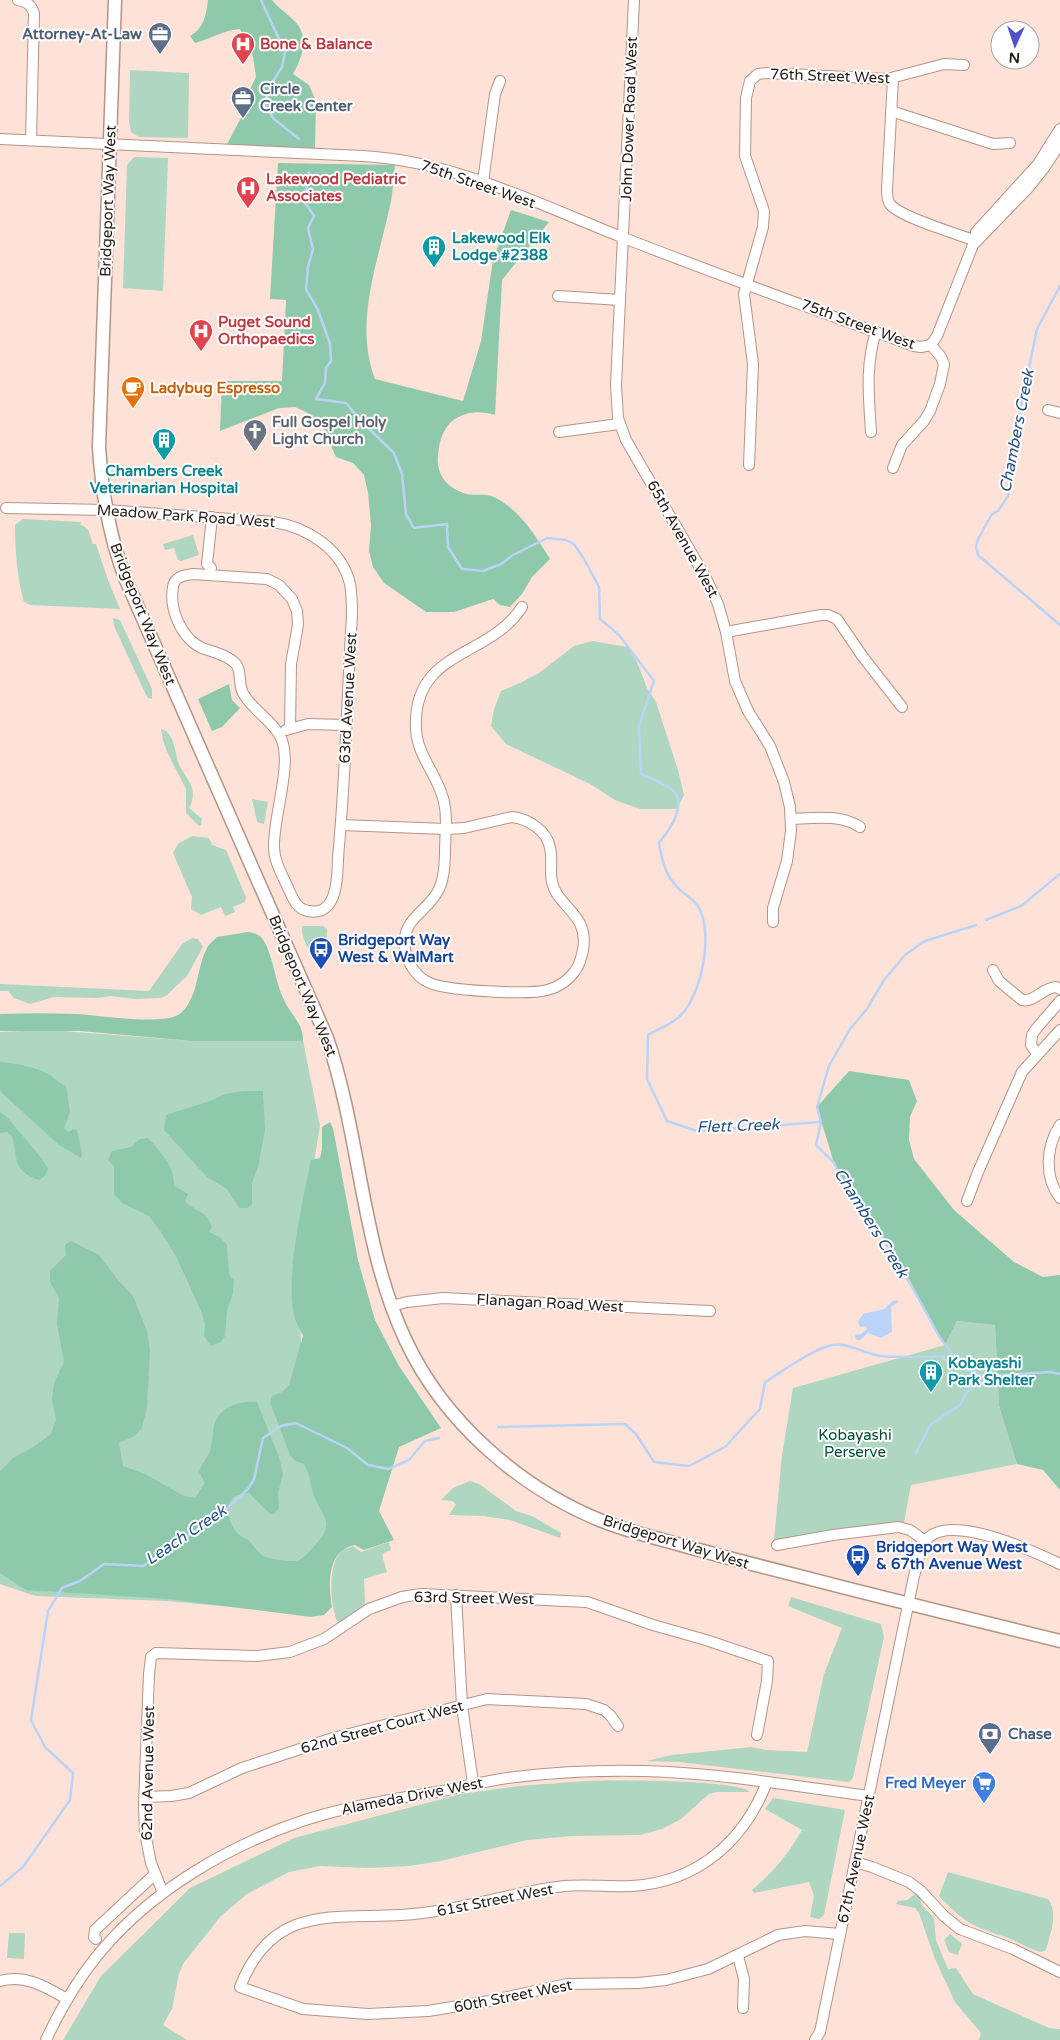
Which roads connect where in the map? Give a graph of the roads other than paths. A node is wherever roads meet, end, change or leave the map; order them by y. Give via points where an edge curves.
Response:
1 (18, 0) edge
2 (115, 0) edge
3 (634, 0) edge
4 (964, 65) dead end
5 (893, 79) junction
6 (500, 81) dead end
7 (891, 110) junction
8 (1060, 129) edge
9 (0, 138) edge
10 (31, 140) junction
11 (1010, 143) dead end
12 (1060, 144) edge
13 (111, 145) junction
14 (483, 182) junction
15 (624, 238) junction
16 (976, 241) junction
17 (746, 283) junction
18 (558, 296) dead end
19 (620, 300) junction
20 (876, 332) junction
21 (931, 345) junction
22 (1048, 410) dead end
23 (1060, 413) edge
24 (619, 424) junction
25 (559, 432) dead end
26 (871, 432) dead end
27 (749, 464) dead end
28 (892, 468) dead end
29 (6, 508) dead end
30 (106, 510) junction
31 (212, 518) junction
32 (211, 572) junction
33 (346, 572) joint
34 (522, 607) dead end
35 (726, 632) junction
36 (902, 707) dead end
37 (345, 725) junction
38 (290, 728) junction
39 (280, 735) junction
40 (791, 818) junction
41 (341, 825) junction
42 (860, 828) dead end
43 (446, 829) junction
44 (774, 922) dead end
45 (993, 970) dead end
46 (1060, 989) edge
47 (1060, 1001) edge
48 (1060, 1030) edge
49 (1037, 1054) junction
50 (1060, 1125) edge
51 (1060, 1198) edge
52 (967, 1201) dead end
53 (392, 1306) junction
54 (710, 1311) dead end
55 (926, 1541) junction
56 (777, 1545) dead end
57 (1060, 1564) edge
58 (456, 1595) junction
59 (908, 1604) junction
60 (1060, 1641) edge
61 (156, 1653) joint
62 (462, 1706) junction
63 (618, 1726) dead end
64 (757, 1735) dead end
65 (767, 1782) junction
66 (473, 1784) junction
67 (869, 1796) junction
68 (145, 1797) junction
69 (855, 1862) junction
70 (155, 1874) junction
71 (163, 1893) junction
72 (840, 1934) junction
73 (96, 1939) dead end
74 (738, 1956) junction
75 (1060, 1972) edge
76 (0, 1981) edge
77 (240, 1987) joint
78 (67, 1999) junction
79 (743, 2008) dead end
80 (819, 2037) edge
81 (46, 2040) edge

1 - 10 street via 29,4 34,14
2 - 13 main road, Bridgeport Way West
3 - 15 street, John Dower Road West
4 - 5 street, 76th Street West via 944,64
5 - 7 street
5 - 17 street, 76th Street West via 767,73 754,76 750,81 745,156 764,211 763,227
6 - 14 street via 495,94
7 - 11 street via 993,144
7 - 16 street via 889,203 909,216
8 - 16 street via 1038,164 976,232
9 - 10 street, 75th Street West
10 - 13 street, 75th Street West
12 - 16 street via 1029,187
13 - 14 street, 75th Street West via 379,156 424,164
13 - 30 main road, Bridgeport Way West via 99,447
14 - 15 street, 75th Street West
15 - 17 street, 75th Street West
15 - 19 street, 65th Avenue West
16 - 21 street
17 - 20 street, 75th Street West
17 - 27 street via 744,300 754,375
18 - 19 street
19 - 24 street, 65th Avenue West via 616,392
20 - 21 street, 75th Street West via 916,346
20 - 26 street via 868,369
21 - 28 street via 944,364 940,384 930,411 902,445
22 - 23 street
24 - 25 street
24 - 35 street, 65th Avenue West via 706,578
29 - 30 street, Meadow Park Road West
30 - 31 street, Meadow Park Road West
30 - 53 main road, Bridgeport Way West via 126,580 329,1046 341,1086 376,1253
31 - 32 street via 207,564
31 - 33 street, Meadow Park Road West via 270,521 301,529 330,548
32 - 38 street via 270,580 294,603 298,625 291,664
32 - 39 street via 176,579 173,586 174,608 180,626 203,648 235,663 245,697
33 - 37 street, 63rd Avenue West via 352,616
34 - 43 street via 497,633 436,670 419,700 417,738 424,760 442,793
35 - 36 street via 821,615 832,616
35 - 40 street, 65th Avenue West via 735,681 776,759 787,790
37 - 38 street via 308,724
37 - 41 street, 63rd Avenue West
38 - 39 street
39 - 41 street, 63rd Avenue West via 285,758 274,853 294,900 301,908 311,911 325,908 333,896
40 - 42 street via 837,818
40 - 44 street, 65th Avenue West via 787,861 773,908
41 - 43 street
43 - 43 street via 512,817 528,821 545,835 551,849 553,889 577,916 584,937 580,963 564,983 532,992 454,988 430,984 415,971 406,954 406,934 414,918 441,885
45 - 46 street via 999,981 1022,1000 1030,1000 1048,988 1056,986
47 - 49 street via 1032,1036 1031,1044
48 - 49 street
49 - 52 street via 1022,1072
50 - 51 street via 1052,1138 1049,1164 1051,1182
53 - 54 street, Flanagan Road West via 444,1298
53 - 59 main road, Bridgeport Way West via 419,1366 459,1421 524,1478 572,1506 602,1521 660,1540
55 - 56 street via 910,1530 898,1528
55 - 57 street via 940,1531 964,1531 1012,1544
55 - 59 street, 67th Avenue West
58 - 61 street, 63rd Street West via 421,1594 385,1602 358,1615 319,1642 290,1652 257,1656
58 - 62 street
58 - 64 street, 63rd Street West via 587,1602 768,1662
59 - 60 main road, Bridgeport Way West
59 - 67 street, 67th Avenue West
61 - 68 street, 62nd Avenue West via 151,1658 149,1674
62 - 63 street, 62nd Street Court West via 493,1699 586,1704 604,1710
62 - 66 street
62 - 68 street, 62nd Street Court West via 333,1738 242,1768 189,1793
65 - 66 street, Alameda Drive West via 600,1770
65 - 67 street, Alameda Drive West
65 - 77 street, 61st Street West via 751,1816 734,1839 707,1861 679,1876 632,1886 581,1885 538,1889 428,1913 330,1916 306,1920 281,1932 262,1948 245,1973
66 - 71 street, Alameda Drive West via 370,1803 303,1820 212,1862
67 - 69 street, 67th Avenue West
68 - 70 street, 62nd Avenue West via 147,1847
69 - 72 street, 67th Avenue West
69 - 75 street via 906,1880 960,1930 1013,1949
70 - 71 street, 62nd Avenue West
70 - 73 street via 96,1930
71 - 78 street, Alameda Drive West via 113,1938
72 - 74 street, 60th Street West via 790,1932
72 - 80 street, 67th Avenue West
74 - 77 street, 60th Street West via 708,1969 666,1980 567,1984 456,2007 399,2013 304,2009
74 - 79 street via 744,1979
76 - 78 street via 19,1978 33,1981
78 - 81 street, Alameda Drive West

